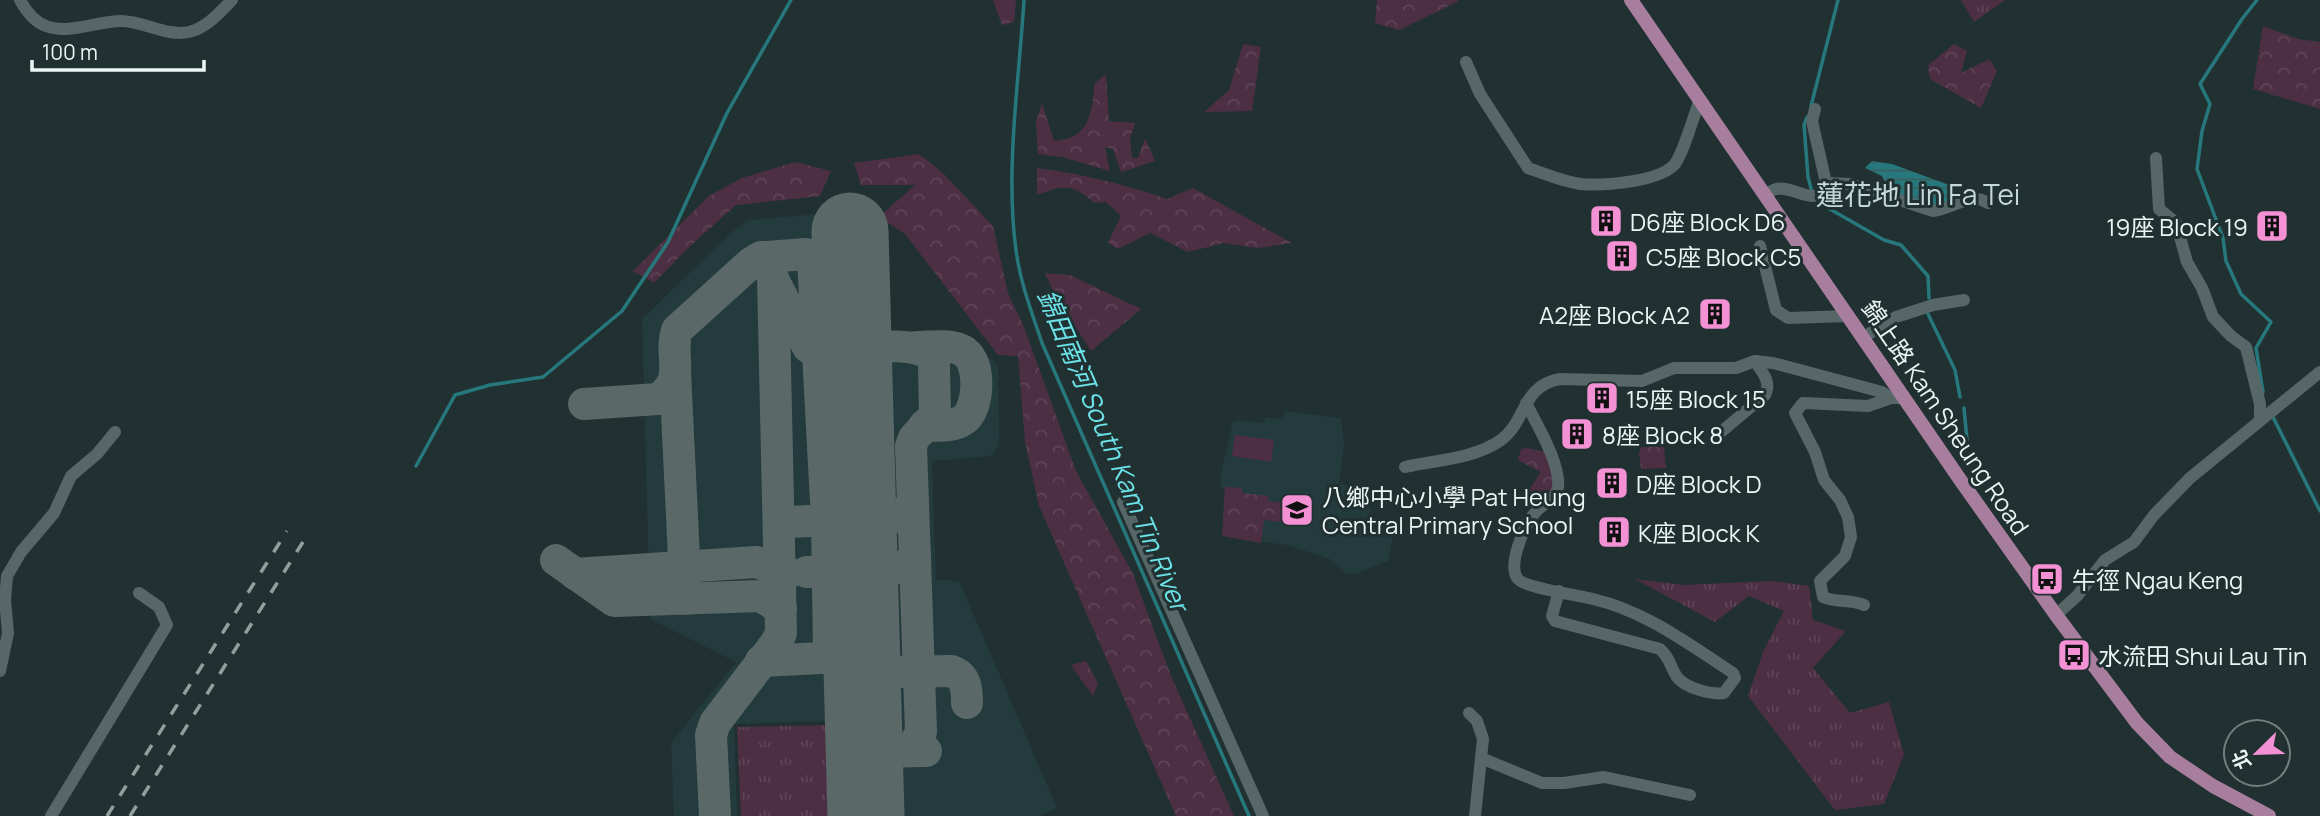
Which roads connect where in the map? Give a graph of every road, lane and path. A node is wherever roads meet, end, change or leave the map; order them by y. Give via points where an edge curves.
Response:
1 (20, 0) edge
2 (232, 0) edge
3 (1631, 0) edge
4 (1466, 62) dead end
5 (1700, 99) junction
6 (1815, 108) dead end
7 (2156, 158) dead end
8 (1829, 184) junction
9 (1765, 194) junction
10 (1989, 203) dead end
11 (1760, 246) dead end
12 (1964, 300) dead end
13 (1849, 316) junction
14 (1864, 337) junction
15 (1755, 361) junction
16 (2320, 372) edge
17 (1898, 398) junction
18 (1525, 403) junction
19 (2266, 415) junction
20 (115, 432) dead end
21 (1721, 432) dead end
22 (1405, 467) dead end
23 (1123, 502) dead end
24 (1559, 591) junction
25 (139, 593) dead end
26 (1864, 605) dead end
27 (2056, 615) junction
28 (0, 671) edge
29 (1469, 713) dead end
30 (1481, 758) junction
31 (1690, 795) dead end
32 (51, 816) edge
33 (1263, 816) edge
34 (1475, 816) edge
35 (2269, 816) edge

1 - 2 street via 36,21 47,27 134,21 179,33 205,26
3 - 5 main road, 錦上路 Kam Sheung Road
4 - 5 street via 1480,93 1528,168 1581,184 1665,172 1681,152
5 - 9 main road, 錦上路 Kam Sheung Road
6 - 8 street via 1812,121 1824,180
7 - 19 street via 2158,209 2176,223 2187,262 2213,317 2246,347 2259,404
8 - 9 street via 1816,196 1780,189
8 - 10 street via 1851,184 1933,211 1964,200 1979,198
9 - 13 main road, 錦上路 Kam Sheung Road
11 - 13 street via 1776,310 1788,318
12 - 14 street via 1896,317
13 - 14 main road, 錦上路 Kam Sheung Road
14 - 17 main road, 錦上路 Kam Sheung Road
15 - 17 street
15 - 18 street via 1736,368 1674,368 1642,381 1560,379 1537,388
15 - 21 street via 1768,382 1765,395
16 - 19 street
17 - 26 street via 1868,405 1803,403 1795,414 1824,480 1840,500 1851,537 1845,556 1820,581 1822,597
17 - 27 main road, 錦上路 Kam Sheung Road
18 - 22 street via 1510,431 1485,449
18 - 24 street via 1559,485 1529,522 1513,571 1525,585
19 - 27 street via 2190,478 2134,542 2105,560
20 - 28 street via 71,477 54,513 7,576 8,633
23 - 33 street
24 - 24 street via 1552,616 1555,621 1660,649 1677,677 1714,694 1724,693 1735,678 1638,613
25 - 32 street via 159,607 167,625
27 - 35 main road, 錦上路 Kam Sheung Road via 2137,723 2170,757
29 - 30 street via 1483,739
30 - 31 street via 1542,783 1604,778
30 - 34 street

